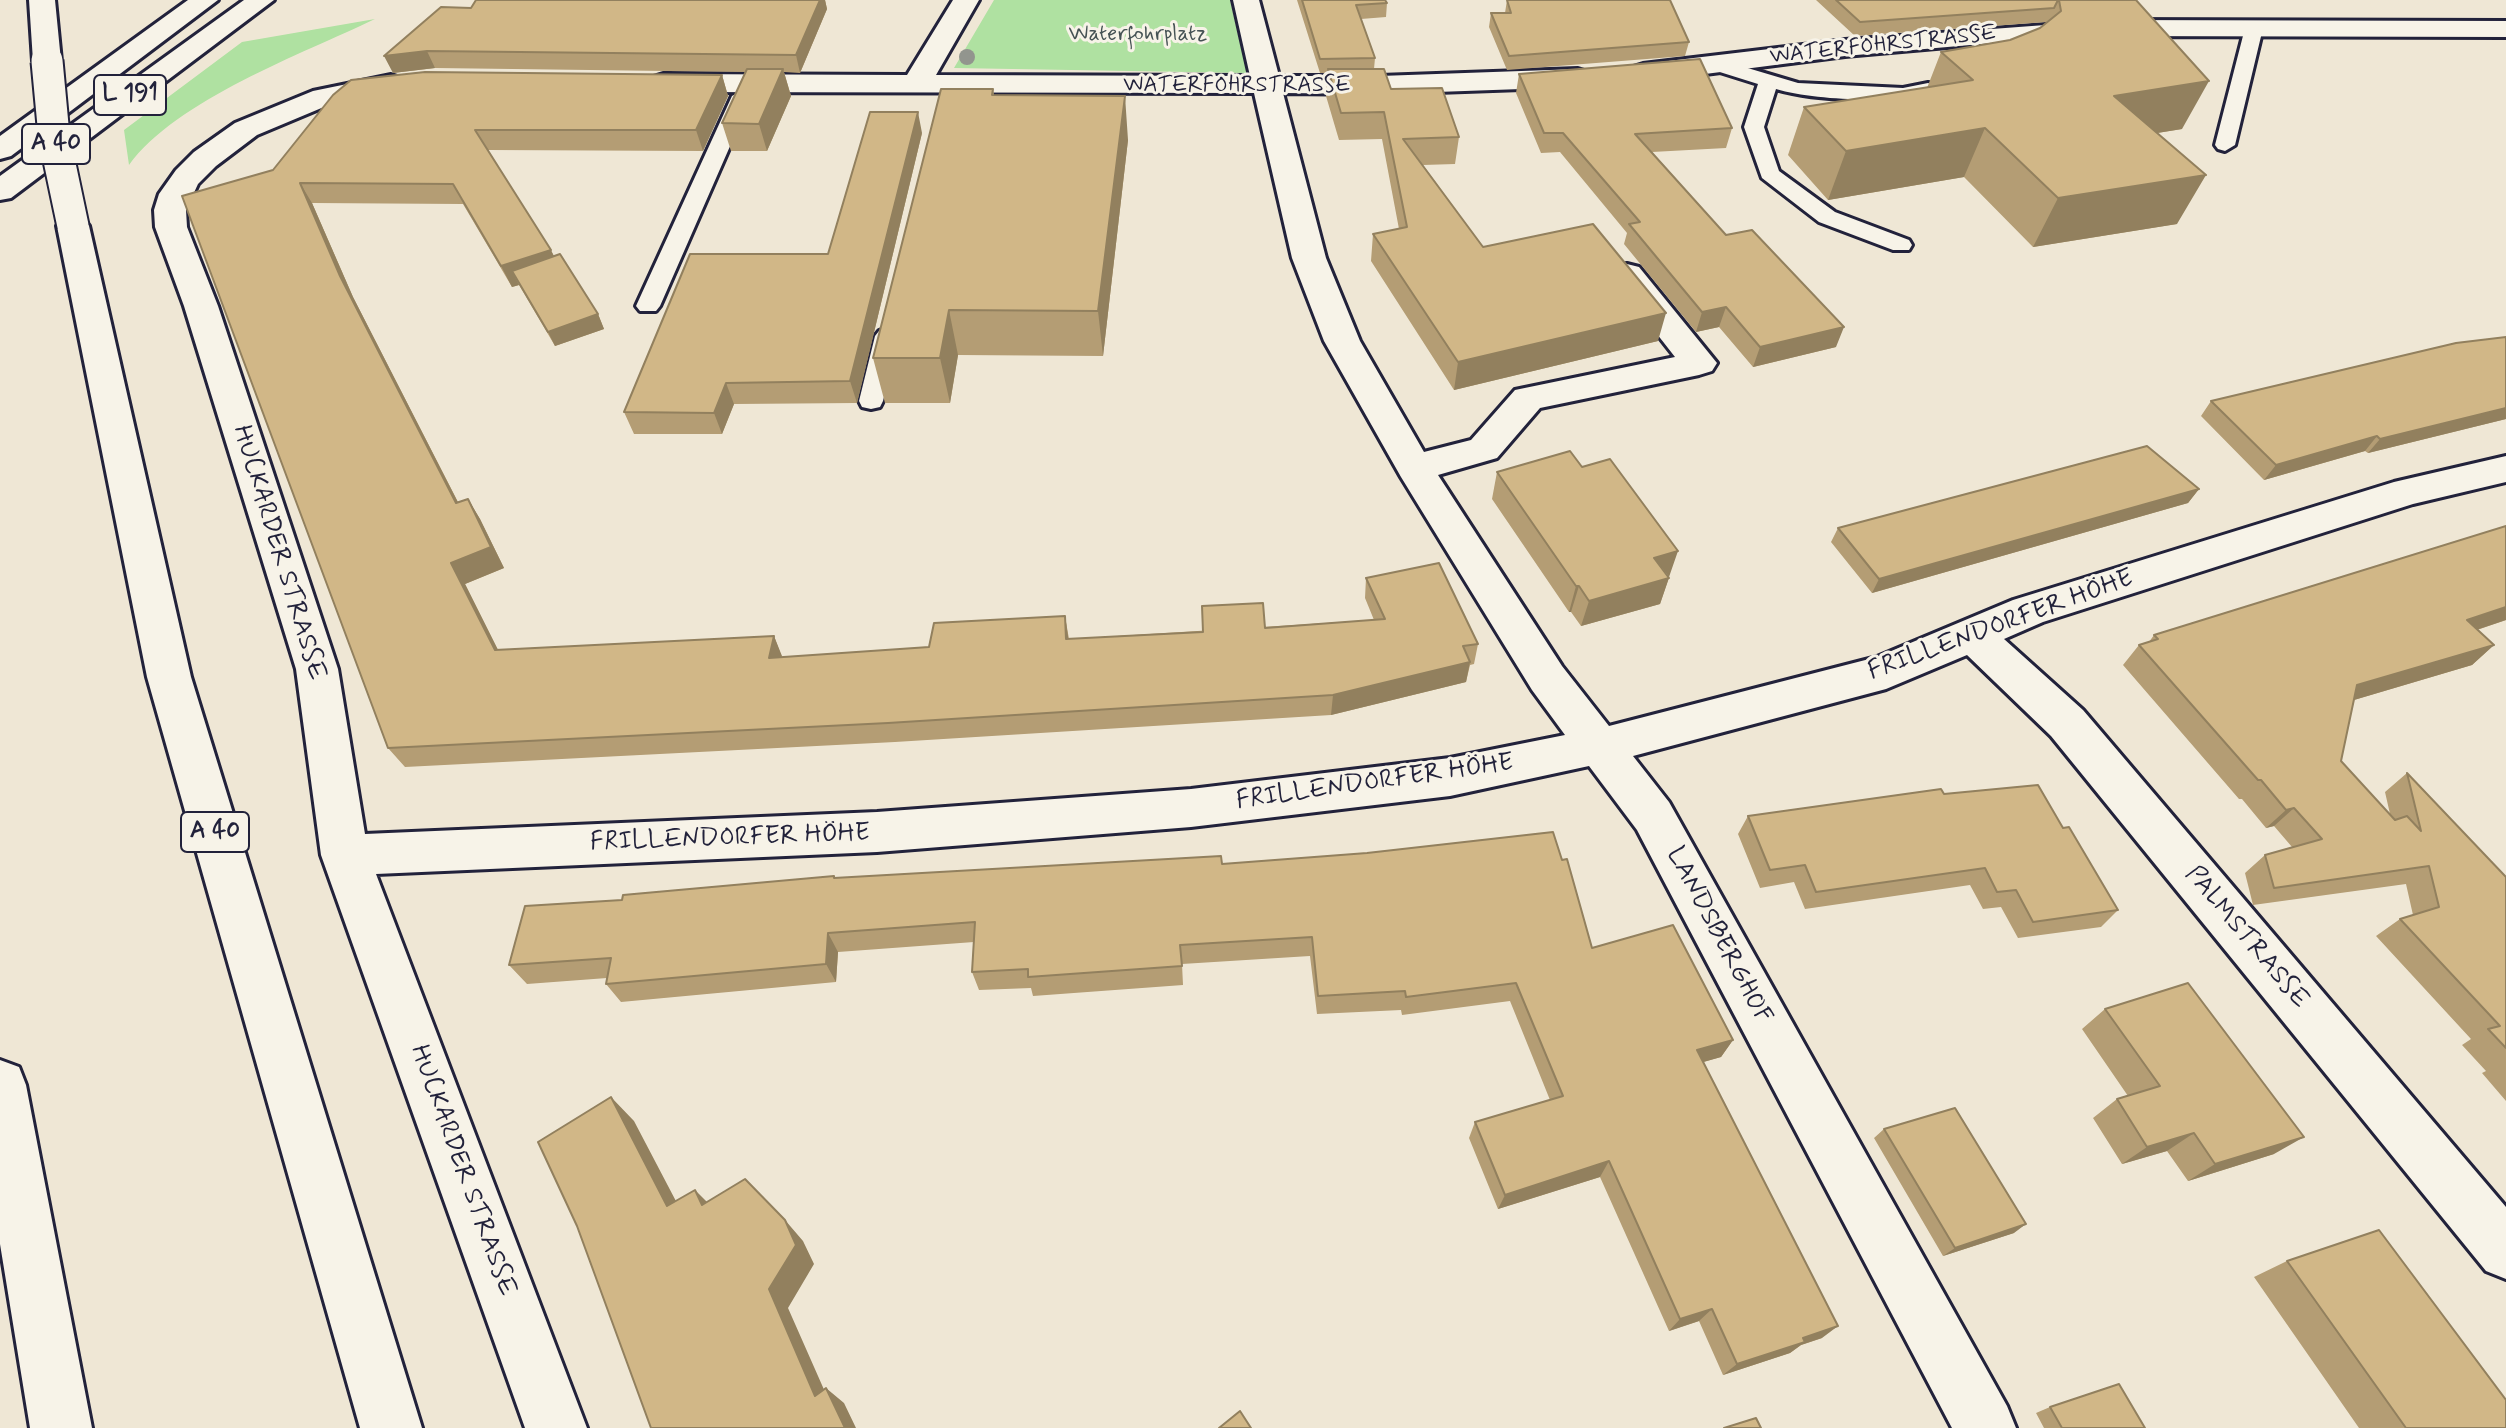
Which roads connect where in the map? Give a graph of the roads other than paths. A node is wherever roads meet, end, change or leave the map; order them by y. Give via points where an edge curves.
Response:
1 (42, 0) edge
2 (205, 0) edge
3 (261, 0) edge
4 (966, 0) edge
5 (1246, 0) edge
6 (2254, 28) junction
7 (2506, 29) edge
8 (1714, 64) junction
9 (421, 81) edge
10 (1769, 81) junction
11 (638, 83) edge
12 (747, 84) junction
13 (915, 86) junction
14 (1265, 86) junction
15 (1945, 86) edge
16 (2225, 145) dead end
17 (0, 150) edge
18 (0, 191) edge
19 (1901, 245) dead end
20 (1605, 246) edge
21 (648, 306) dead end
22 (893, 311) edge
23 (871, 401) edge
24 (1414, 468) junction
25 (2506, 469) edge
26 (1974, 636) junction
27 (1600, 746) junction
28 (345, 855) junction
29 (0, 1085) edge
30 (2506, 1251) edge
31 (61, 1428) edge
32 (391, 1428) edge
33 (556, 1428) edge
34 (1985, 1428) edge

1 - 32 main road, A 40, bridge via 54,136 169,677
2 - 17 main road, L 191
3 - 18 main road, L 191
4 - 13 main road
5 - 14 main road
6 - 7 main road, WATERFOHRSTRASSE
6 - 8 main road, WATERFOHRSTRASSE via 2112,28 2025,44 1930,39
6 - 16 lane
8 - 10 lane
8 - 14 main road, WATERFOHRSTRASSE via 1473,84
9 - 28 main road, HUCKARDER STRASSE via 350,90 236,135 187,177 170,210 171,227 317,669
10 - 15 lane via 1797,89 1854,93 1903,94
10 - 19 lane via 1754,127 1769,174 1827,217
11 - 12 main road, WATERFOHRSTRASSE
12 - 13 main road, WATERFOHRSTRASSE
12 - 21 lane
13 - 14 main road, WATERFOHRSTRASSE via 945,93
14 - 24 main road, LANDSBERGHOF via 1309,258 1342,341
20 - 24 main road via 1699,363 1528,399 1484,449
22 - 23 lane
24 - 27 main road, LANDSBERGHOF via 1547,678
25 - 26 main road, FRILLENDORFER HÖHE via 2408,492 2203,553 2028,611
26 - 27 main road, FRILLENDORFER HÖHE via 1886,672
26 - 30 main road, PALMSTRASSE via 2067,723
27 - 28 main road, FRILLENDORFER HÖHE via 1450,777 1191,808 877,832
27 - 34 main road, LANDSBERGHOF via 1653,816
28 - 33 main road, HUCKARDER STRASSE
29 - 31 main road

